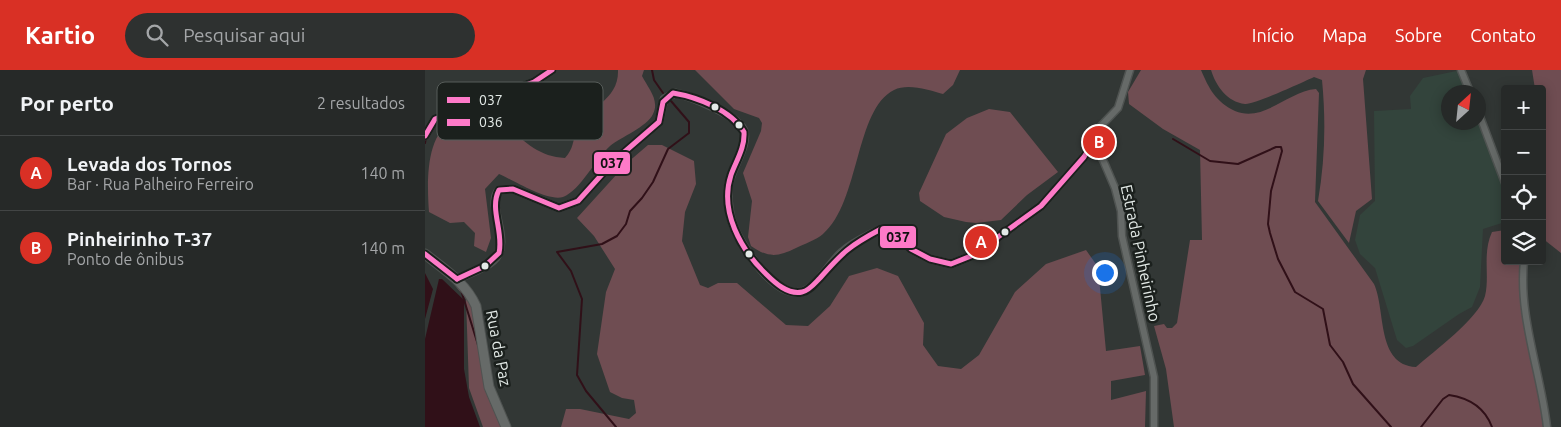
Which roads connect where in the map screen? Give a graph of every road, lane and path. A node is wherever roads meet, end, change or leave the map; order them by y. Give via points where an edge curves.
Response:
1 (552, 70) edge
2 (1130, 70) edge
3 (1461, 70) edge
4 (534, 82) edge
5 (1467, 85) edge
6 (437, 119) edge
7 (1485, 130) edge
8 (425, 136) edge
9 (1092, 144) junction
10 (1502, 175) edge
11 (425, 254) edge
12 (1525, 265) edge
13 (457, 279) junction
14 (506, 427) edge
15 (1154, 427) edge
16 (1547, 427) edge

1 - 4 street
2 - 9 street via 1118,108 1098,129
3 - 5 street
6 - 8 street
7 - 10 street
9 - 13 street via 1041,206 985,250 951,264 930,260 911,249 894,233 881,229 841,252 809,289 794,292 780,286 748,255 732,220 729,183 745,139 741,126 697,100 673,93 664,99 659,122 614,161 578,201 559,208 513,189 499,190 495,199 502,242 494,261
9 - 15 street, Estrada Pinheirinho via 1106,167 1121,210 1122,236 1154,377
11 - 13 street, Rua da Paz
12 - 16 street via 1526,314
13 - 14 street, Rua da Paz via 476,306 489,388

